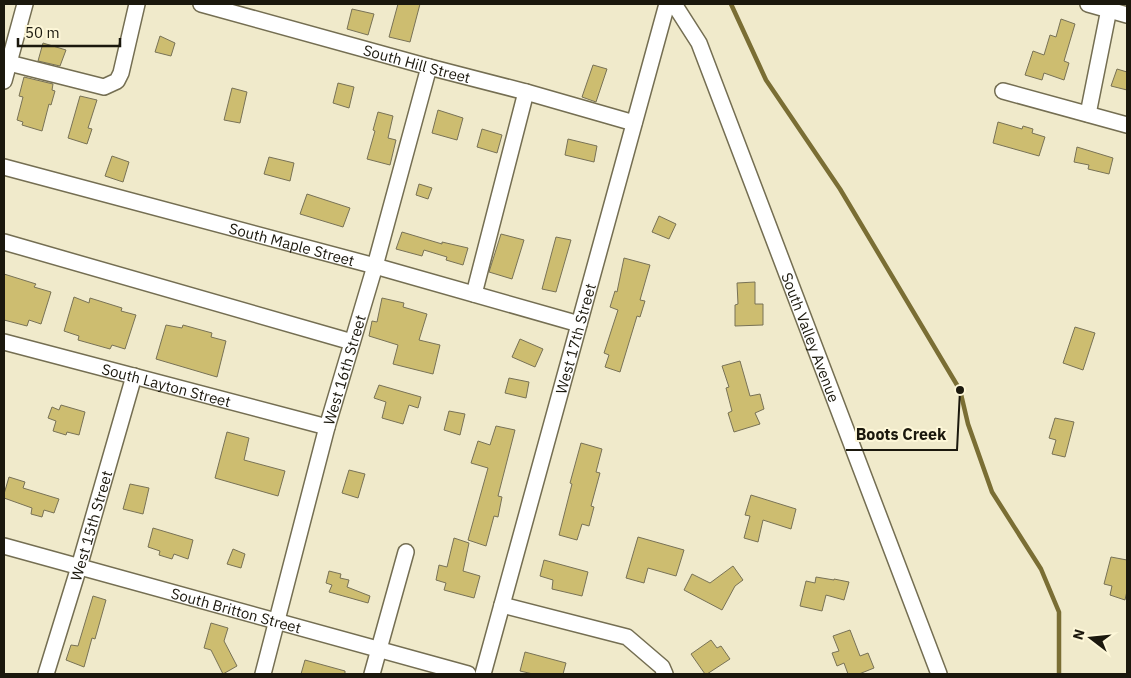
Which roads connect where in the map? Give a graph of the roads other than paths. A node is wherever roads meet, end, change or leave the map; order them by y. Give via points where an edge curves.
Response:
1 (25, 4) edge
2 (137, 4) edge
3 (200, 4) edge
4 (667, 4) edge
5 (674, 4) edge
6 (1088, 4) edge
7 (1109, 6) edge
8 (1127, 15) edge
9 (9, 63) junction
10 (429, 67) junction
11 (4, 81) edge
12 (1003, 91) dead end
13 (526, 92) junction
14 (1088, 114) junction
15 (634, 123) junction
16 (1127, 125) edge
17 (4, 167) edge
18 (4, 242) edge
19 (375, 266) junction
20 (474, 294) junction
21 (579, 324) junction
22 (4, 342) edge
23 (352, 342) junction
24 (134, 376) junction
25 (327, 427) junction
26 (4, 546) edge
27 (406, 552) dead end
28 (79, 567) junction
29 (502, 604) junction
30 (277, 622) junction
31 (378, 650) junction
32 (46, 674) edge
33 (263, 674) edge
34 (372, 674) edge
35 (468, 674) edge
36 (483, 674) edge
37 (665, 674) edge
38 (939, 674) edge

1 - 9 street
2 - 9 street via 121,73 117,81 104,87
3 - 10 street, South Hill Street
4 - 15 street, West 17th Street
5 - 38 street, South Valley Avenue via 699,42
6 - 7 street
7 - 8 street
7 - 14 street
9 - 11 street
10 - 13 street, South Hill Street
10 - 19 street, West 16th Street
12 - 14 street
13 - 15 street, South Hill Street
13 - 20 street
14 - 16 street
15 - 21 street, West 17th Street
17 - 19 street, South Maple Street
18 - 23 street
19 - 20 street, South Maple Street
19 - 23 street, West 16th Street
20 - 21 street, South Maple Street
21 - 29 street, West 17th Street
22 - 24 street, South Layton Street
23 - 25 street, West 16th Street
24 - 25 street, South Layton Street
24 - 28 street, West 15th Street
25 - 30 street, West 16th Street
26 - 28 street, South Britton Street
27 - 31 street
28 - 30 street, South Britton Street
28 - 32 street, West 15th Street
29 - 36 street, West 17th Street
29 - 37 street via 627,637 662,667
30 - 31 street, South Britton Street
30 - 33 street, West 16th Street
31 - 34 street
31 - 35 street, South Britton Street

